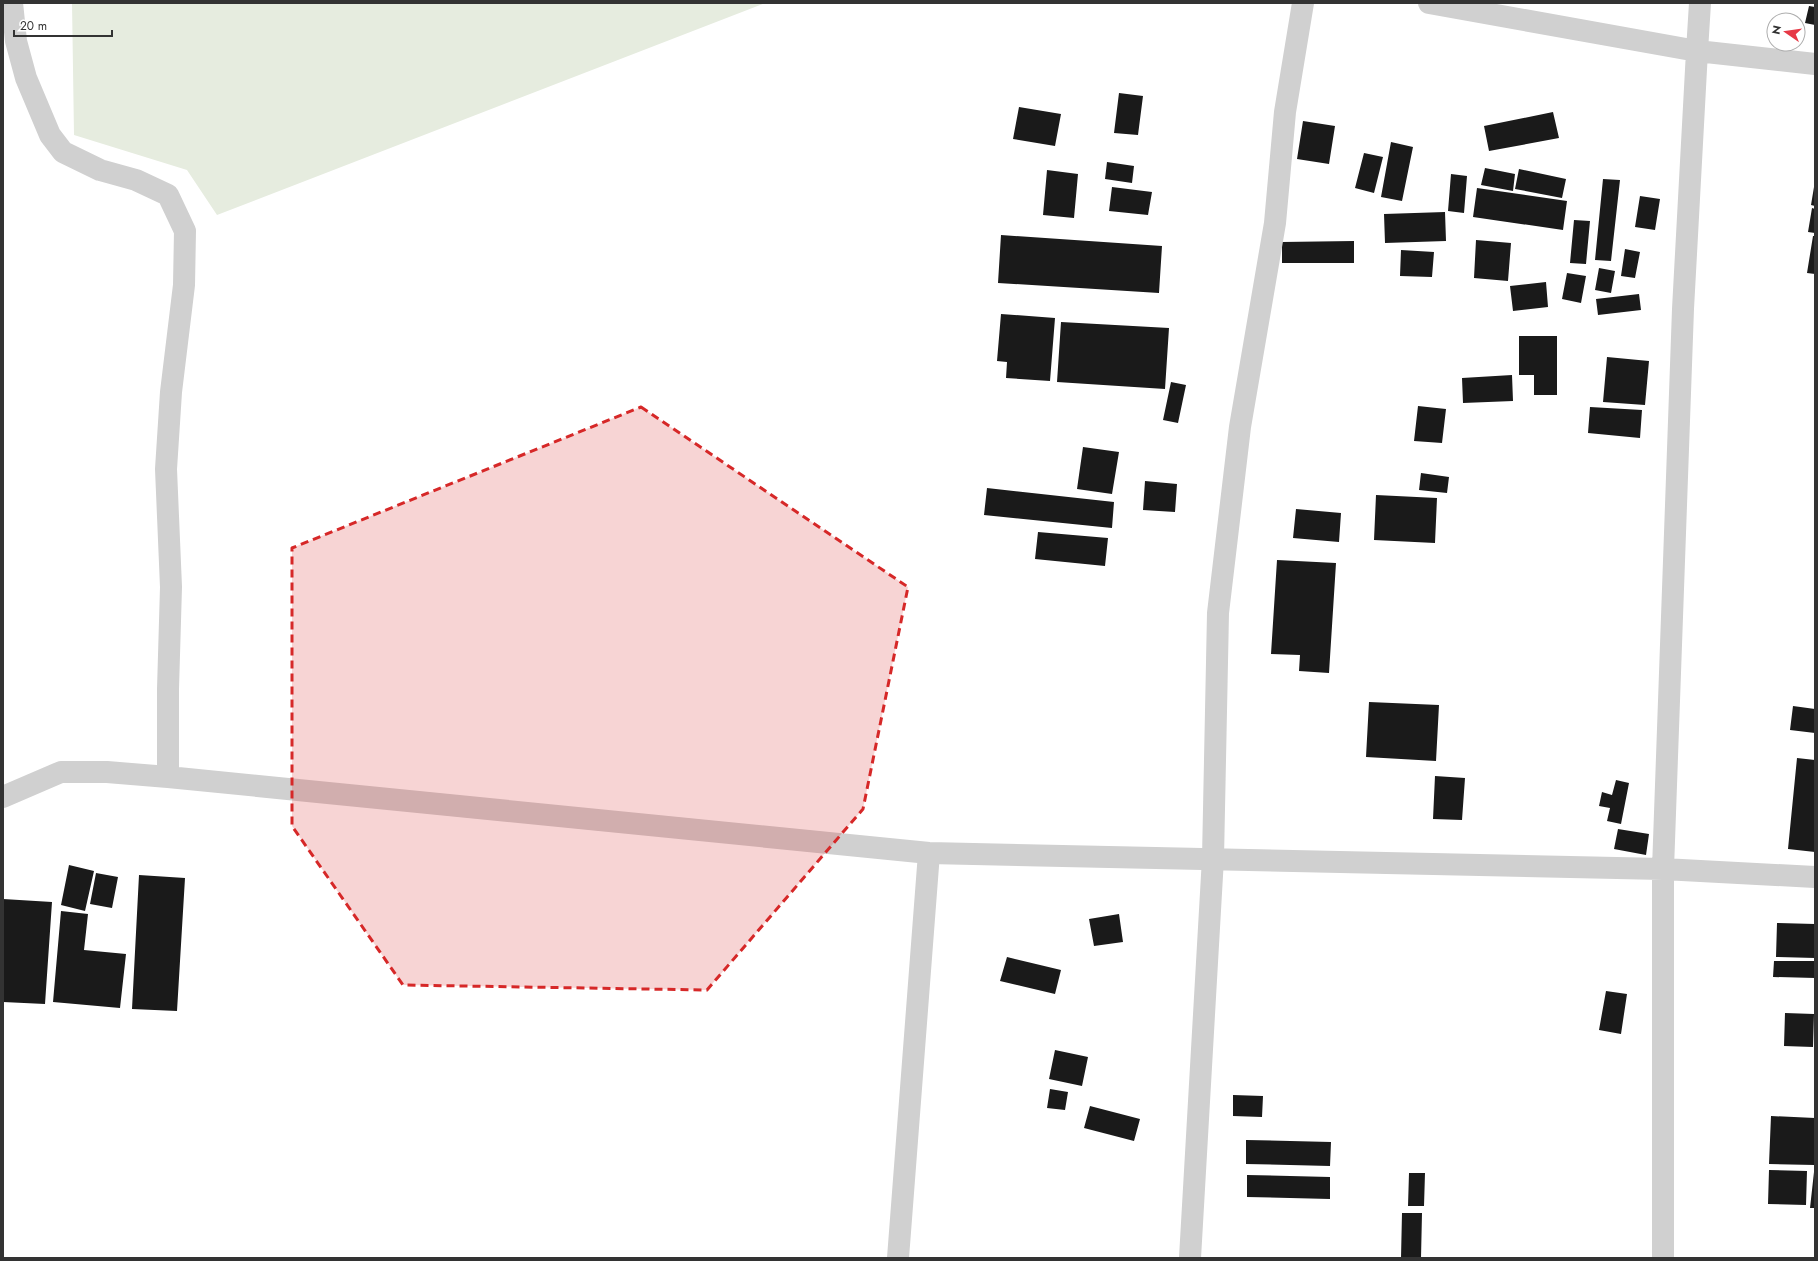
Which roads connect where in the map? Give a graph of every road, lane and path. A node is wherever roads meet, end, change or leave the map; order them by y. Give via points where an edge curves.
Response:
1 (12, 3) edge
2 (1303, 3) edge
3 (1429, 3) edge
4 (1700, 3) edge
5 (1696, 51) junction
6 (1815, 64) edge
7 (168, 777) junction
8 (3, 797) edge
9 (929, 853) junction
10 (1213, 858) junction
11 (1663, 869) junction
12 (1815, 877) edge
13 (898, 1258) edge
14 (1190, 1258) edge
15 (1663, 1258) edge

1 - 7 street via 16,41 26,78 50,135 63,152 100,170 136,180 168,195 184,231 184,285 171,392 166,469 171,587
2 - 10 street via 1285,112 1276,223 1240,427 1219,605
3 - 5 street
4 - 5 street
5 - 6 street
5 - 11 street via 1683,310
7 - 8 street via 107,772 61,772
7 - 9 street
9 - 10 street
9 - 13 street
10 - 11 street
10 - 14 street
11 - 12 street
11 - 15 street

